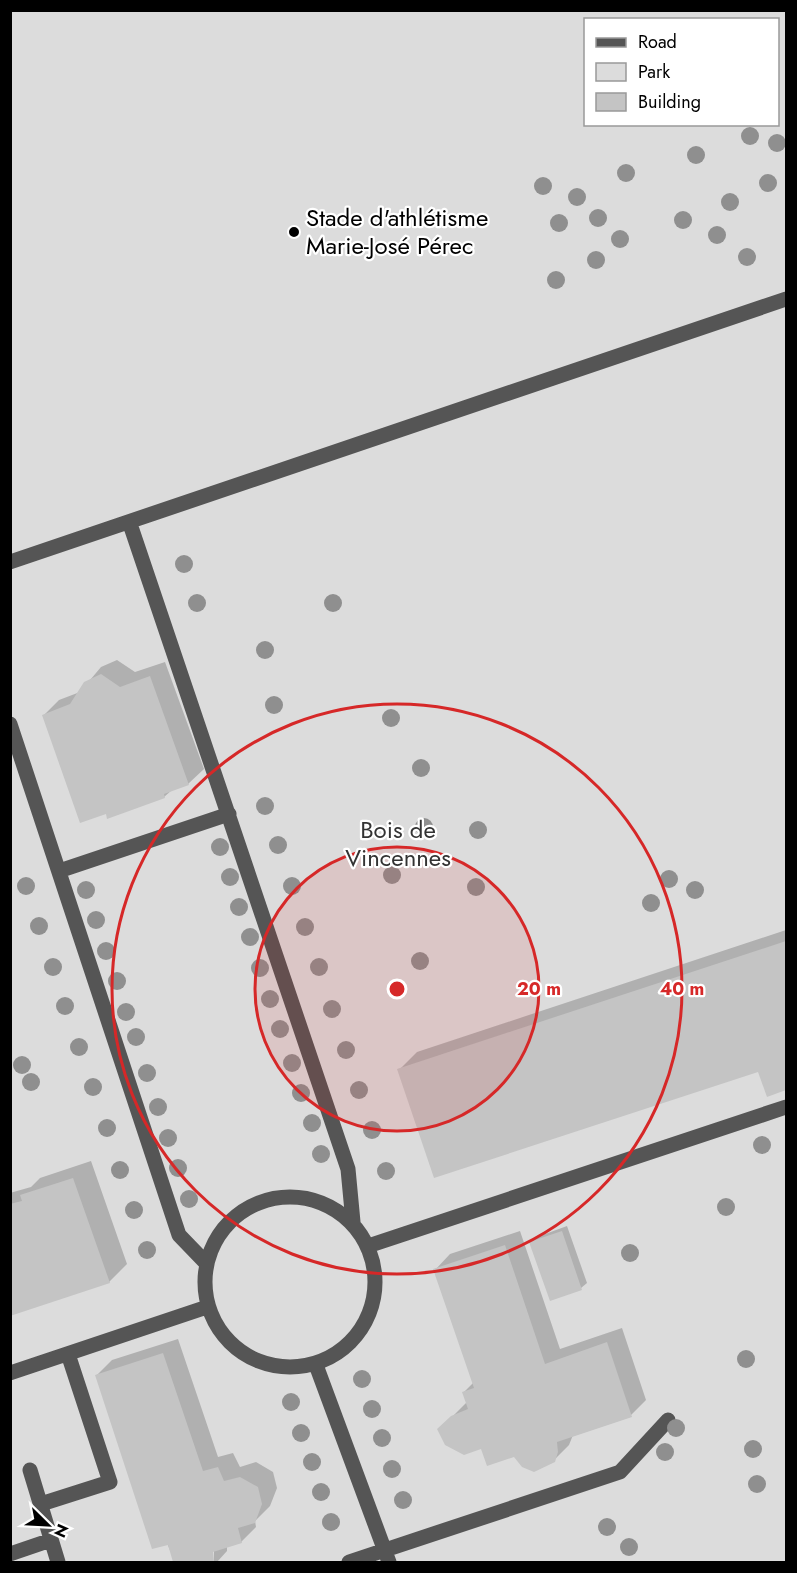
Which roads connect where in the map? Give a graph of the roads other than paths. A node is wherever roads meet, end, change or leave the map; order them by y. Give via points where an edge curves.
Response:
1 (786, 299) edge
2 (130, 524) junction
3 (10, 562) edge
4 (10, 724) edge
5 (229, 814) junction
6 (59, 871) junction
7 (786, 1107) edge
8 (352, 1222) junction
9 (368, 1246) junction
10 (206, 1263) junction
11 (207, 1307) junction
12 (68, 1354) junction
13 (316, 1365) junction
14 (10, 1373) edge
15 (668, 1420) dead end
16 (30, 1470) dead end
17 (41, 1504) junction
18 (51, 1540) junction
19 (10, 1554) edge
20 (387, 1557) edge
21 (58, 1563) edge
22 (349, 1563) edge

1 - 2 lane
2 - 3 lane
2 - 5 lane
4 - 6 lane
5 - 6 lane
5 - 8 lane via 348,1169
6 - 10 lane via 179,1235
7 - 9 lane
8 - 9 lane
8 - 10 lane via 331,1206 306,1198 280,1196 255,1204 233,1218 216,1239
9 - 13 lane via 376,1274 374,1303 362,1330 349,1344
10 - 11 lane
11 - 12 lane
11 - 13 lane via 220,1332 239,1351 262,1364 289,1369
12 - 14 lane
12 - 17 lane via 110,1482
13 - 20 lane
15 - 20 lane via 620,1472
16 - 17 lane
17 - 18 lane
18 - 19 lane
18 - 21 lane
20 - 22 lane

